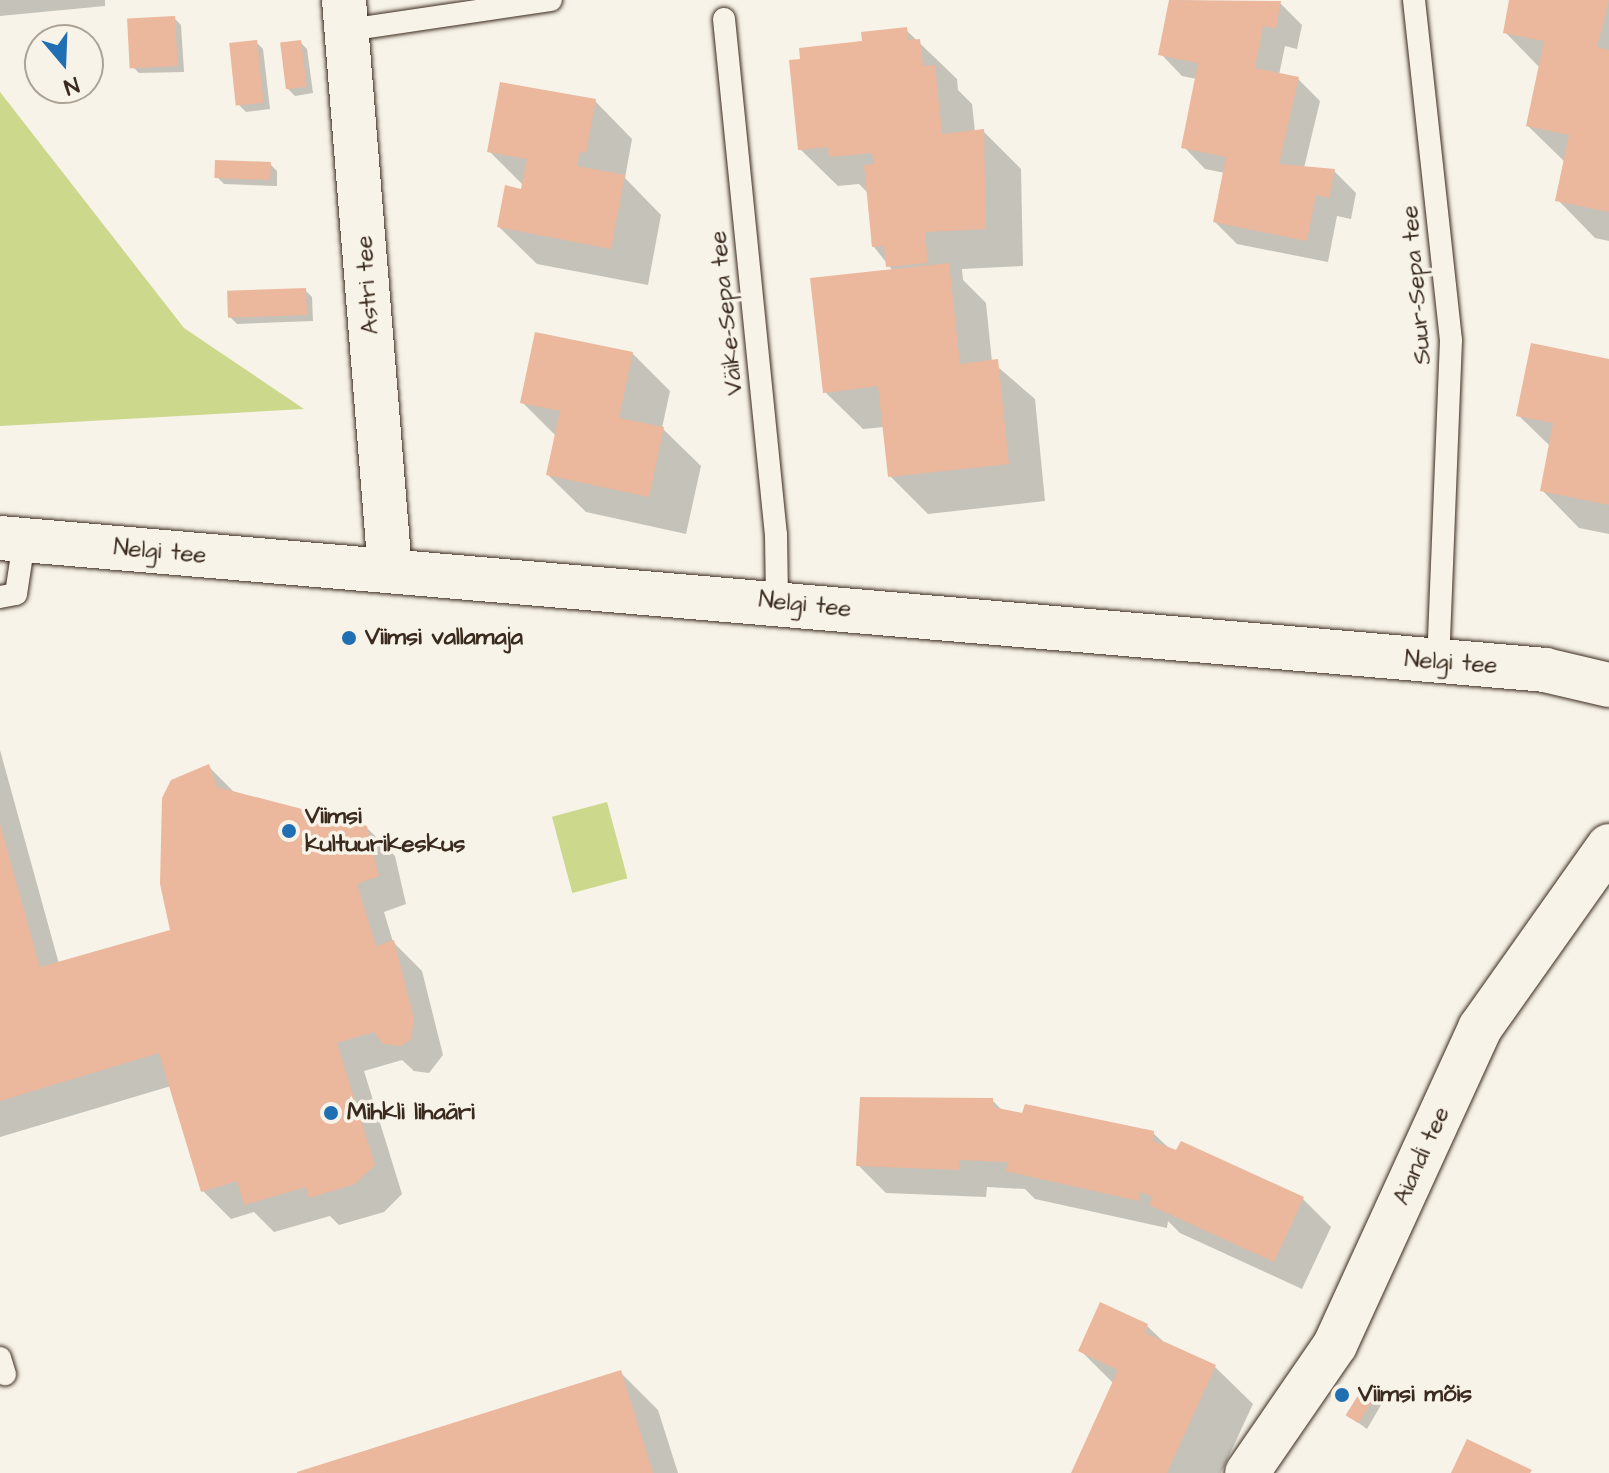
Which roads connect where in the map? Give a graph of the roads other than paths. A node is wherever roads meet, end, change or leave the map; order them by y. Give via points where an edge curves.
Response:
1 (551, 0) edge
2 (1414, 0) edge
3 (346, 15) edge
4 (724, 19) dead end
5 (12, 539) edge
6 (390, 570) junction
7 (8, 595) edge
8 (777, 602) junction
9 (1438, 662) junction
10 (1609, 685) edge
11 (1609, 846) edge
12 (1247, 1473) edge

1 - 3 lane
2 - 9 lane, Suur-Sepa tee via 1451,340
3 - 6 street, Astri tee
4 - 8 lane, Väike-Sepa tee via 776,535
5 - 6 street, Nelgi tee
5 - 7 lane
6 - 8 street, Nelgi tee
8 - 9 street, Nelgi tee
9 - 10 street, Nelgi tee via 1545,670
11 - 12 street, Aiandi tee via 1480,1028 1335,1345

